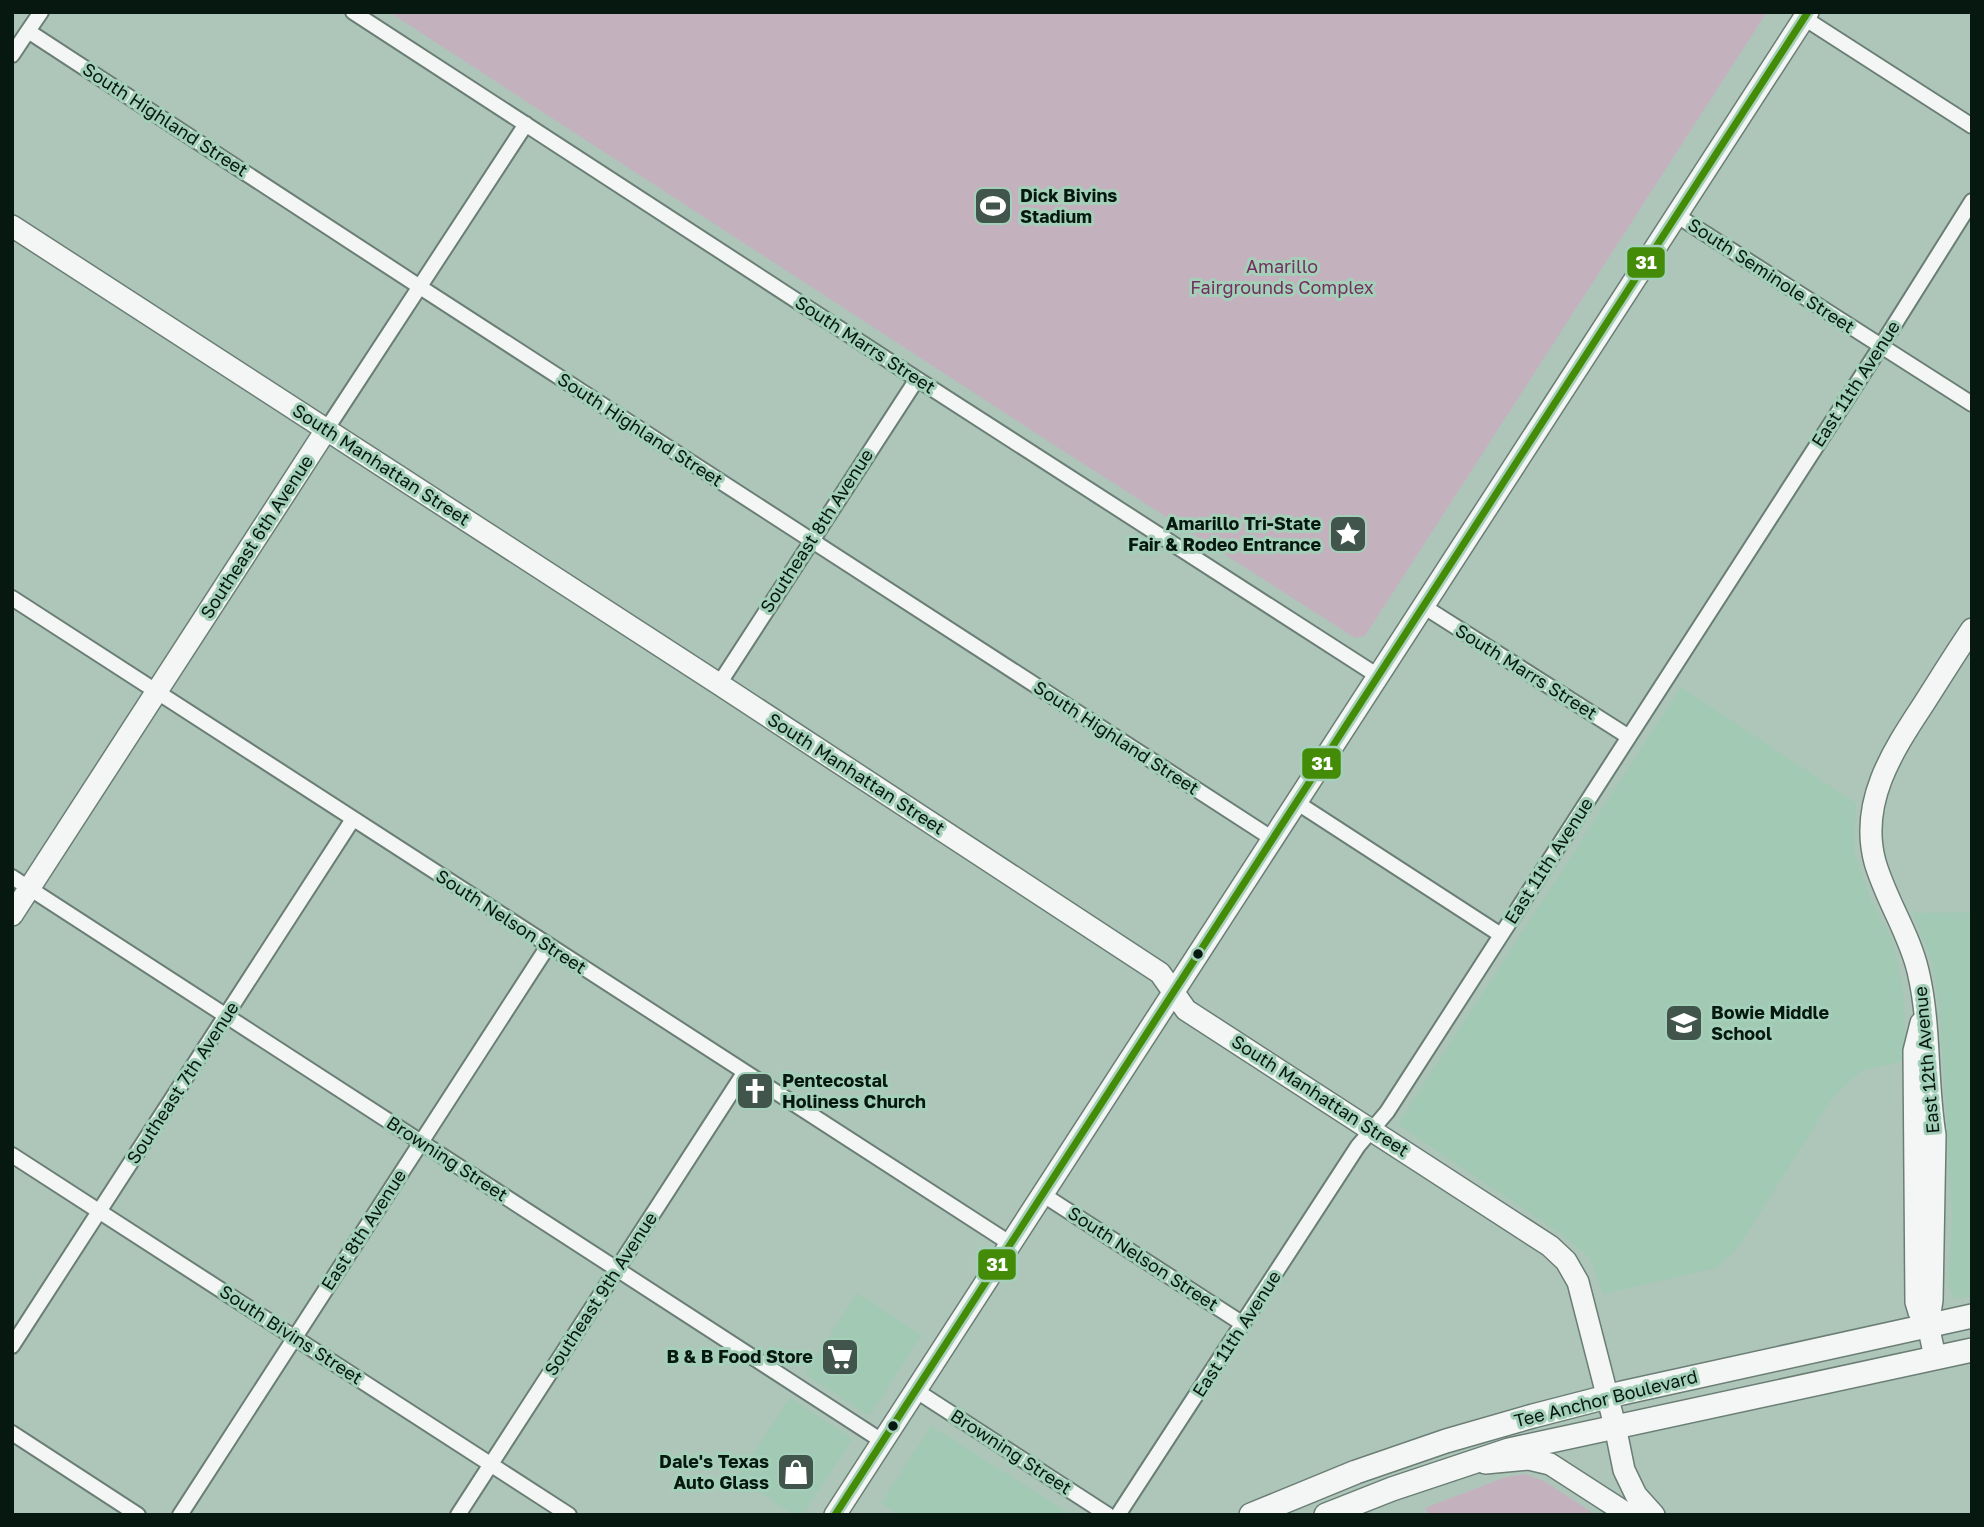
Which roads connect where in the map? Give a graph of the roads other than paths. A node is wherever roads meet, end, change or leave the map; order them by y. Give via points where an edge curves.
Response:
1 (41, 12) edge
2 (352, 12) edge
3 (1806, 15) edge
4 (28, 31) junction
5 (12, 55) edge
6 (526, 124) junction
7 (1972, 126) edge
8 (1972, 201) edge
9 (1676, 215) junction
10 (12, 226) edge
11 (420, 287) junction
12 (1881, 346) junction
13 (917, 379) junction
14 (1972, 404) edge
15 (326, 430) junction
16 (811, 540) junction
17 (12, 598) edge
18 (1423, 607) junction
19 (1972, 629) edge
20 (1378, 676) junction
21 (719, 684) junction
22 (157, 693) junction
23 (1629, 737) junction
24 (1296, 802) junction
25 (353, 819) junction
26 (1273, 839) junction
27 (21, 883) edge
28 (12, 915) edge
29 (1501, 935) junction
30 (548, 946) junction
31 (1172, 992) junction
32 (227, 1015) junction
33 (744, 1073) junction
34 (1372, 1129) junction
35 (421, 1142) junction
36 (12, 1155) edge
37 (1042, 1194) junction
38 (99, 1212) junction
39 (1010, 1244) junction
40 (617, 1269) junction
41 (1972, 1316) edge
42 (1243, 1324) junction
43 (1928, 1325) junction
44 (295, 1337) junction
45 (12, 1346) edge
46 (1972, 1350) edge
47 (1935, 1357) junction
48 (915, 1390) junction
49 (1607, 1397) junction
50 (1615, 1426) junction
51 (12, 1433) edge
52 (882, 1441) junction
53 (1473, 1463) junction
54 (491, 1464) junction
55 (138, 1515) edge
56 (180, 1515) edge
57 (458, 1515) edge
58 (569, 1515) edge
59 (835, 1515) edge
60 (1108, 1515) edge
61 (1118, 1515) edge
62 (1251, 1515) edge
63 (1325, 1515) edge
64 (1629, 1515) edge
65 (1654, 1515) edge

1 - 4 street
2 - 6 street, South Marrs Street
3 - 7 street
3 - 9 street
4 - 5 street
4 - 11 street, South Highland Street
6 - 11 street, Southeast 6th Avenue
6 - 13 street, South Marrs Street
8 - 12 street, East 11th Avenue
9 - 12 street, South Seminole Street
9 - 18 street
10 - 15 street, South Manhattan Street
11 - 15 street, Southeast 6th Avenue
11 - 16 street, South Highland Street
12 - 14 street, South Seminole Street
12 - 23 street, East 11th Avenue
13 - 16 street, Southeast 8th Avenue
13 - 20 street, South Marrs Street
15 - 21 street, South Manhattan Street
15 - 22 street, Southeast 6th Avenue
16 - 21 street, Southeast 8th Avenue
16 - 26 street, South Highland Street
17 - 22 street, South Nelson Street
18 - 20 street
18 - 23 street, South Marrs Street
19 - 43 street, East 12th Avenue via 1893,752 1872,811 1875,861 1907,937 1925,1003 1914,1051 1914,1258 1916,1302
20 - 24 street
21 - 31 street, South Manhattan Street via 1160,973
22 - 25 street, South Nelson Street
22 - 27 street, Southeast 6th Avenue
23 - 29 street, East 11th Avenue
24 - 26 street
24 - 29 street
25 - 30 street, South Nelson Street
25 - 32 street, Southeast 7th Avenue
26 - 31 street
27 - 28 street, Southeast 6th Avenue
27 - 32 street, Browning Street
29 - 34 street, East 11th Avenue
30 - 33 street, South Nelson Street
30 - 35 street, East 8th Avenue
31 - 34 street, South Manhattan Street via 1186,1010
31 - 37 street
32 - 35 street, Browning Street
32 - 38 street, Southeast 7th Avenue
33 - 39 street, South Nelson Street
33 - 40 street, Southeast 9th Avenue
34 - 42 street, East 11th Avenue
34 - 49 street, South Manhattan Street via 1530,1231 1566,1261 1578,1283
35 - 40 street, Browning Street
35 - 44 street, East 8th Avenue
36 - 38 street, South Bivins Street
37 - 39 street
37 - 42 street, South Nelson Street
38 - 44 street, South Bivins Street
38 - 45 street, Southeast 7th Avenue
39 - 48 street
40 - 52 street, Browning Street
40 - 54 street, Southeast 9th Avenue
41 - 43 main road, Tee Anchor Boulevard
42 - 61 street, East 11th Avenue
43 - 47 street
43 - 49 main road, Tee Anchor Boulevard
44 - 54 street, South Bivins Street
44 - 56 street, East 8th Avenue
46 - 47 main road, Tee Anchor Boulevard
47 - 50 main road, Tee Anchor Boulevard
48 - 52 street
48 - 60 street, Browning Street
49 - 50 street, South Manhattan Street
49 - 62 main road, Tee Anchor Boulevard via 1447,1441
50 - 53 main road, Tee Anchor Boulevard via 1509,1450
50 - 65 street, South Manhattan Street via 1624,1470 1636,1495
51 - 55 street
52 - 59 street
53 - 63 main road, Tee Anchor Boulevard
53 - 64 street via 1529,1459 1550,1464
54 - 57 street, Southeast 9th Avenue
54 - 58 street, South Bivins Street

